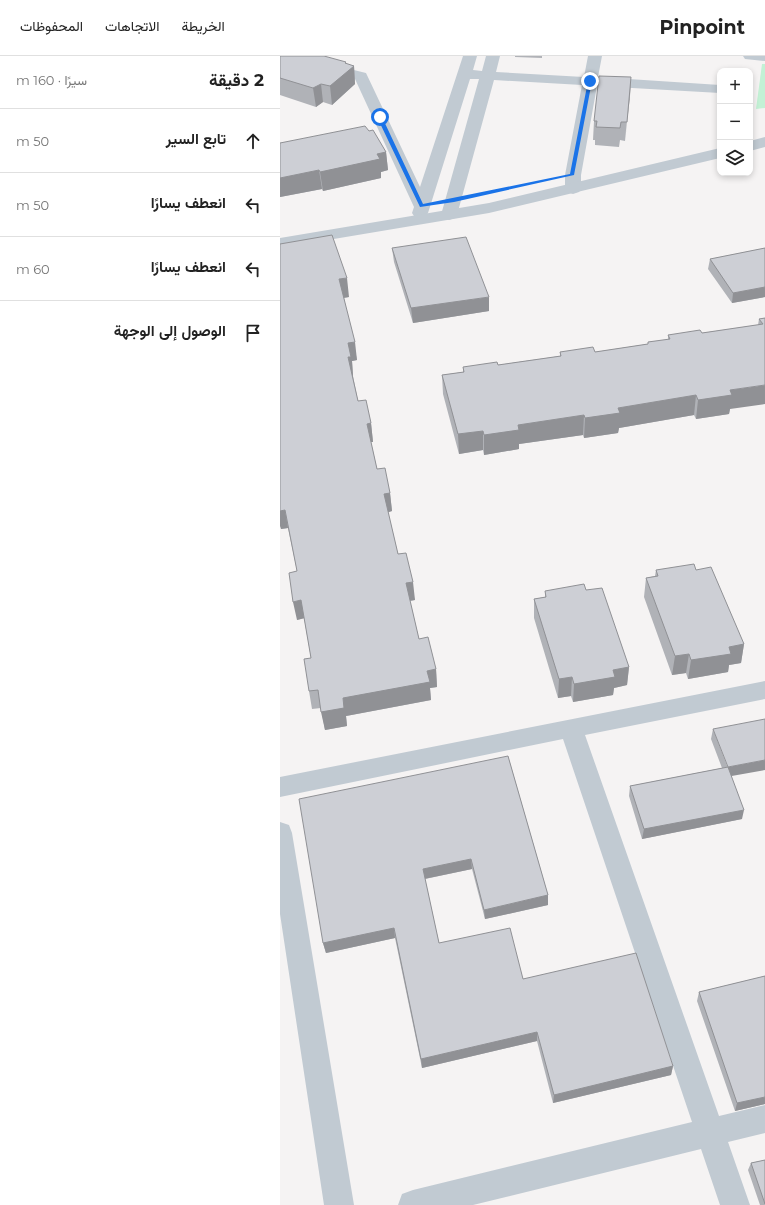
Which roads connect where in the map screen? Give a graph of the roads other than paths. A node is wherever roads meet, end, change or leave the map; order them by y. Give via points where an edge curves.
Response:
1 (280, 56) edge
2 (470, 56) edge
3 (493, 56) edge
4 (595, 56) edge
5 (748, 56) edge
6 (765, 57) edge
7 (747, 68) edge
8 (464, 74) junction
9 (488, 76) junction
10 (590, 81) junction
11 (717, 89) edge
12 (765, 129) edge
13 (717, 141) edge
14 (754, 141) edge
15 (717, 154) edge
16 (573, 182) junction
17 (451, 208) junction
18 (420, 213) junction
19 (280, 228) edge
20 (280, 242) edge
21 (765, 690) edge
22 (571, 728) junction
23 (280, 787) edge
24 (280, 833) edge
25 (765, 1119) edge
26 (711, 1133) junction
27 (339, 1205) edge
28 (413, 1205) edge
29 (735, 1205) edge

1 - 18 street via 362,76
2 - 8 street
3 - 9 street
4 - 10 street
5 - 6 street
5 - 7 street
8 - 9 street
8 - 18 street
9 - 10 street
9 - 17 street
10 - 11 street
10 - 16 street
12 - 14 street
13 - 16 street
15 - 16 street
16 - 17 street
17 - 18 street
18 - 19 street
18 - 20 street
21 - 22 street
22 - 23 street
22 - 26 street
24 - 27 street
25 - 26 street
26 - 28 street
26 - 29 street

